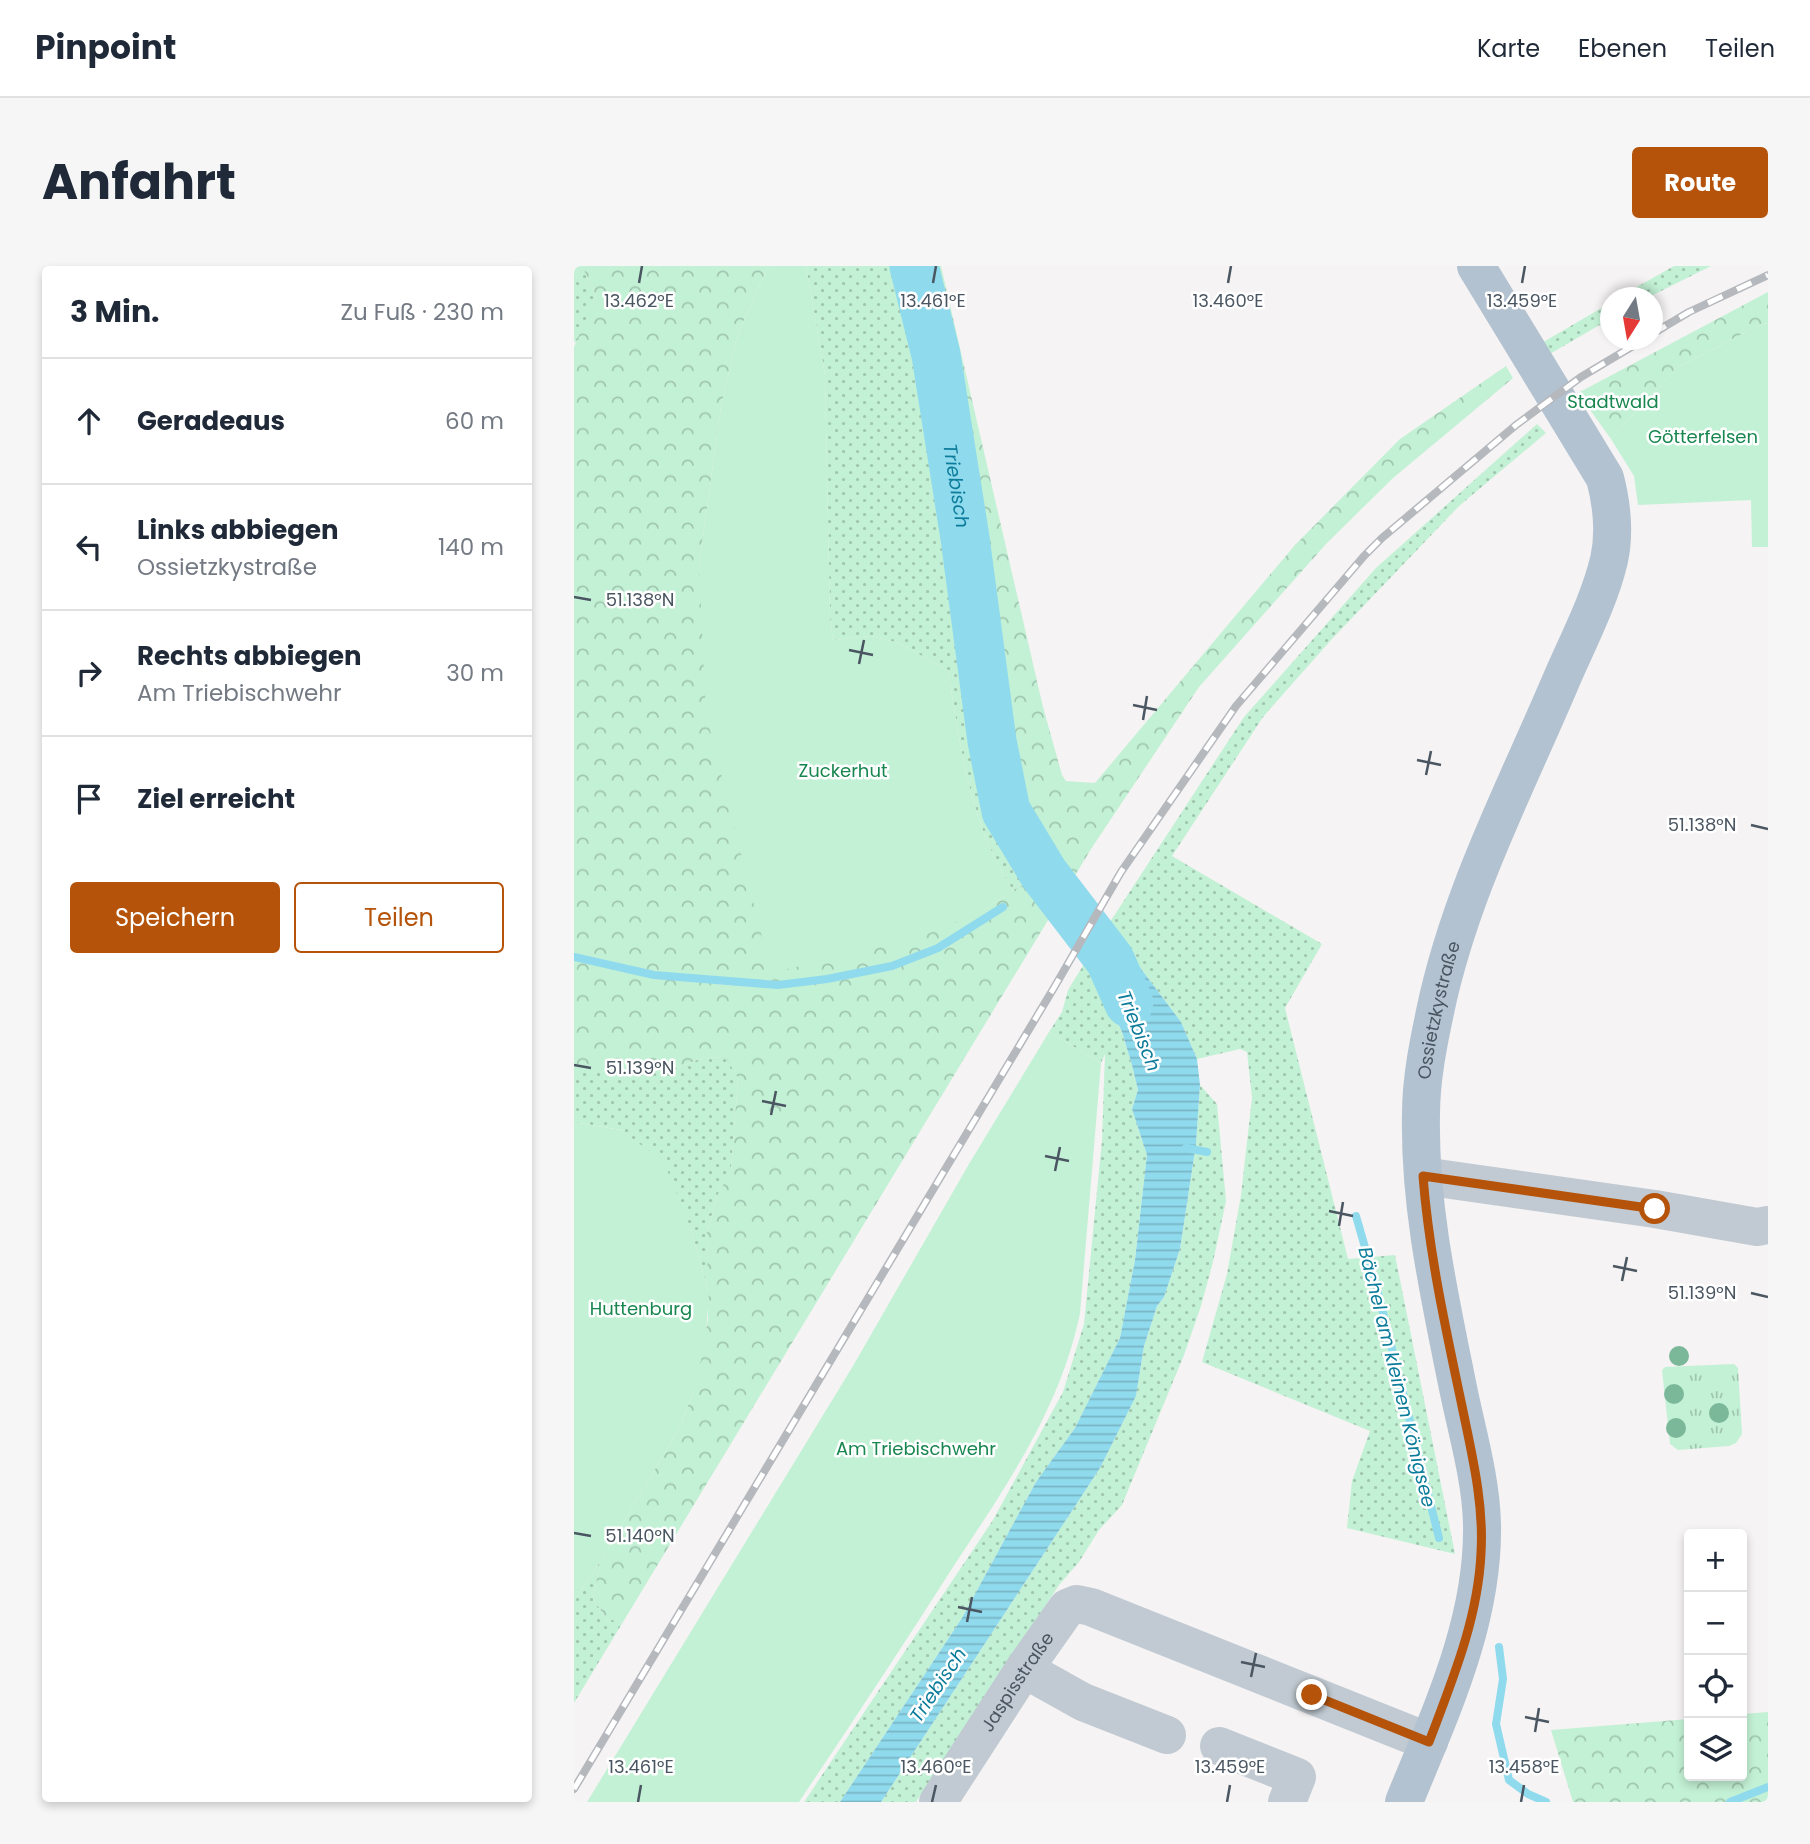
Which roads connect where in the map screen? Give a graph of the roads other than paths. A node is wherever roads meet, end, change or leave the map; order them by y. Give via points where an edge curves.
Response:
1 (1476, 266) edge
2 (1423, 1176) junction
3 (1768, 1225) edge
4 (1024, 1669) junction
5 (1167, 1735) dead end
6 (1429, 1742) junction
7 (1219, 1746) dead end
8 (938, 1802) edge
9 (1287, 1802) edge
10 (1404, 1802) edge

1 - 2 main road, Ossietzkystraße via 1605,478 1612,539 1594,602 1473,881 1449,951 1422,1086
2 - 3 street via 1756,1227
2 - 6 main road, Ossietzkystraße via 1434,1270 1482,1523 1471,1621
4 - 5 street via 1083,1702
4 - 6 street, Jaspisstraße via 1067,1608 1077,1604
4 - 8 street, Jaspisstraße
6 - 10 main road, Ossietzkystraße
7 - 9 street via 1297,1777

